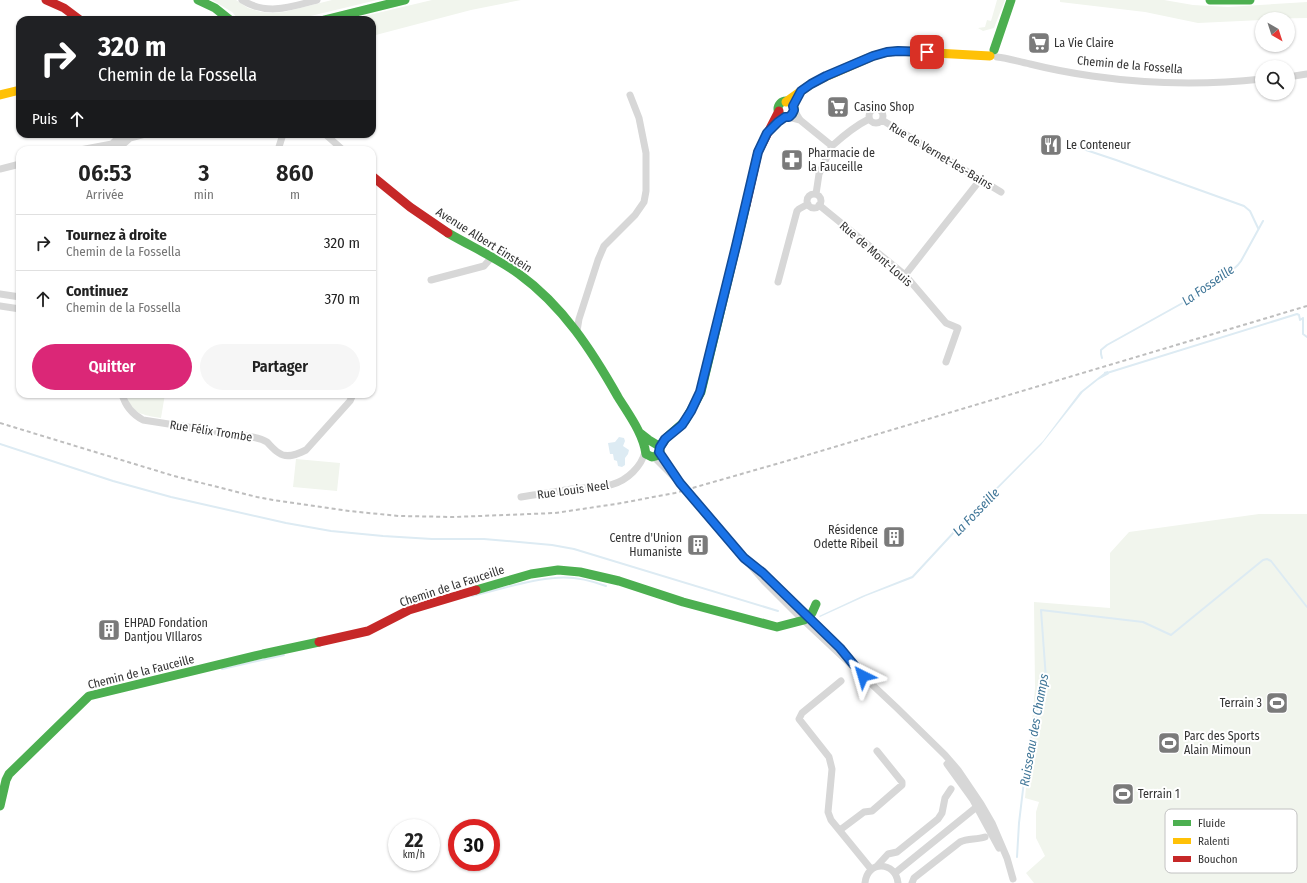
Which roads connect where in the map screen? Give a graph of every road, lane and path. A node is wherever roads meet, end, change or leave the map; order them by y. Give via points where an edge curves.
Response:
1 (46, 0) edge
2 (60, 0) edge
3 (198, 0) edge
4 (242, 0) edge
5 (318, 0) edge
6 (405, 0) edge
7 (1011, 0) edge
8 (1210, 0) edge
9 (1250, 0) edge
10 (75, 16) edge
11 (83, 16) edge
12 (225, 16) edge
13 (340, 16) edge
14 (994, 54) junction
15 (1307, 74) edge
16 (1295, 75) edge
17 (1255, 80) edge
18 (16, 91) edge
19 (0, 95) edge
20 (630, 95) dead end
21 (16, 96) edge
22 (0, 100) edge
23 (787, 111) junction
24 (869, 119) junction
25 (882, 120) junction
26 (130, 138) joint
27 (330, 138) edge
28 (112, 144) junction
29 (101, 146) edge
30 (115, 146) edge
31 (122, 146) edge
32 (338, 146) edge
33 (832, 146) junction
34 (16, 165) edge
35 (0, 169) edge
36 (376, 179) edge
37 (980, 180) junction
38 (1001, 192) dead end
39 (816, 194) junction
40 (808, 204) junction
41 (819, 205) junction
42 (491, 258) junction
43 (905, 275) junction
44 (431, 280) dead end
45 (778, 282) dead end
46 (0, 294) edge
47 (16, 296) edge
48 (0, 306) edge
49 (16, 308) edge
50 (577, 331) junction
51 (946, 362) dead end
52 (123, 398) edge
53 (351, 398) edge
54 (654, 448) junction
55 (521, 497) dead end
56 (816, 604) dead end
57 (803, 616) junction
58 (841, 681) dead end
59 (877, 751) dead end
60 (951, 789) dead end
61 (979, 805) junction
62 (0, 806) edge
63 (840, 830) junction
64 (985, 837) dead end
65 (874, 868) junction
66 (895, 873) junction
67 (1013, 881) edge
68 (865, 883) edge
69 (898, 883) edge
70 (912, 883) edge

1 - 10 street via 61,6
2 - 11 street
3 - 12 street
4 - 5 street via 250,5 271,10
6 - 13 street
7 - 14 street
8 - 9 street
14 - 17 street, Chemin de la Fossella via 1050,68 1135,80 1179,83
14 - 23 street, Chemin de la Fossella via 887,52 811,84 801,91
15 - 16 street
18 - 19 street
20 - 50 street via 639,118 646,153 644,202 635,215 604,246
21 - 22 street
23 - 33 street
23 - 54 street, Chemin de la Fossella via 767,133 758,152 700,392 682,425
24 - 25 street via 874,123
24 - 25 street via 869,113 875,109 882,113
24 - 33 street via 842,136
25 - 37 street, Rue de Vernet-les-Bains
26 - 28 street
26 - 31 street
27 - 32 street
28 - 29 street
28 - 30 street
33 - 39 street via 819,174
34 - 35 street
36 - 42 street, Avenue Albert Einstein via 415,211
37 - 38 street, Rue de Vernet-les-Bains
37 - 43 street
39 - 40 street via 808,197
39 - 41 street via 820,199
40 - 41 street via 813,208
40 - 45 street via 797,211
41 - 43 street, Rue de Mont-Louis
42 - 44 street via 484,266
42 - 50 street, Avenue Albert Einstein via 528,281
43 - 51 street, Rue de Mont-Louis via 946,324 958,328
46 - 47 street
48 - 49 street
50 - 54 street, Avenue Albert Einstein via 606,374 640,433
52 - 53 street, Rue Félix Trombe via 135,416 143,420 252,437 267,443 281,455 289,456 306,450
54 - 55 street, Rue Louis Neel via 619,483 606,487
54 - 57 street, bridge via 698,505 764,581
56 - 57 street via 812,613
57 - 61 street via 958,770
57 - 62 street, Chemin de la Fauceille via 788,625 777,627 580,572 558,570 531,574 409,610 368,631 88,696 9,774
58 - 63 street via 802,713 800,719 829,757 832,769 828,812
59 - 63 street via 902,785 872,811 864,812
60 - 65 street via 938,819 897,852 886,856
61 - 66 street
61 - 67 street via 1000,839
63 - 65 street
64 - 70 street via 960,842 914,878
65 - 66 street via 887,867
65 - 68 street via 867,873
66 - 69 street

